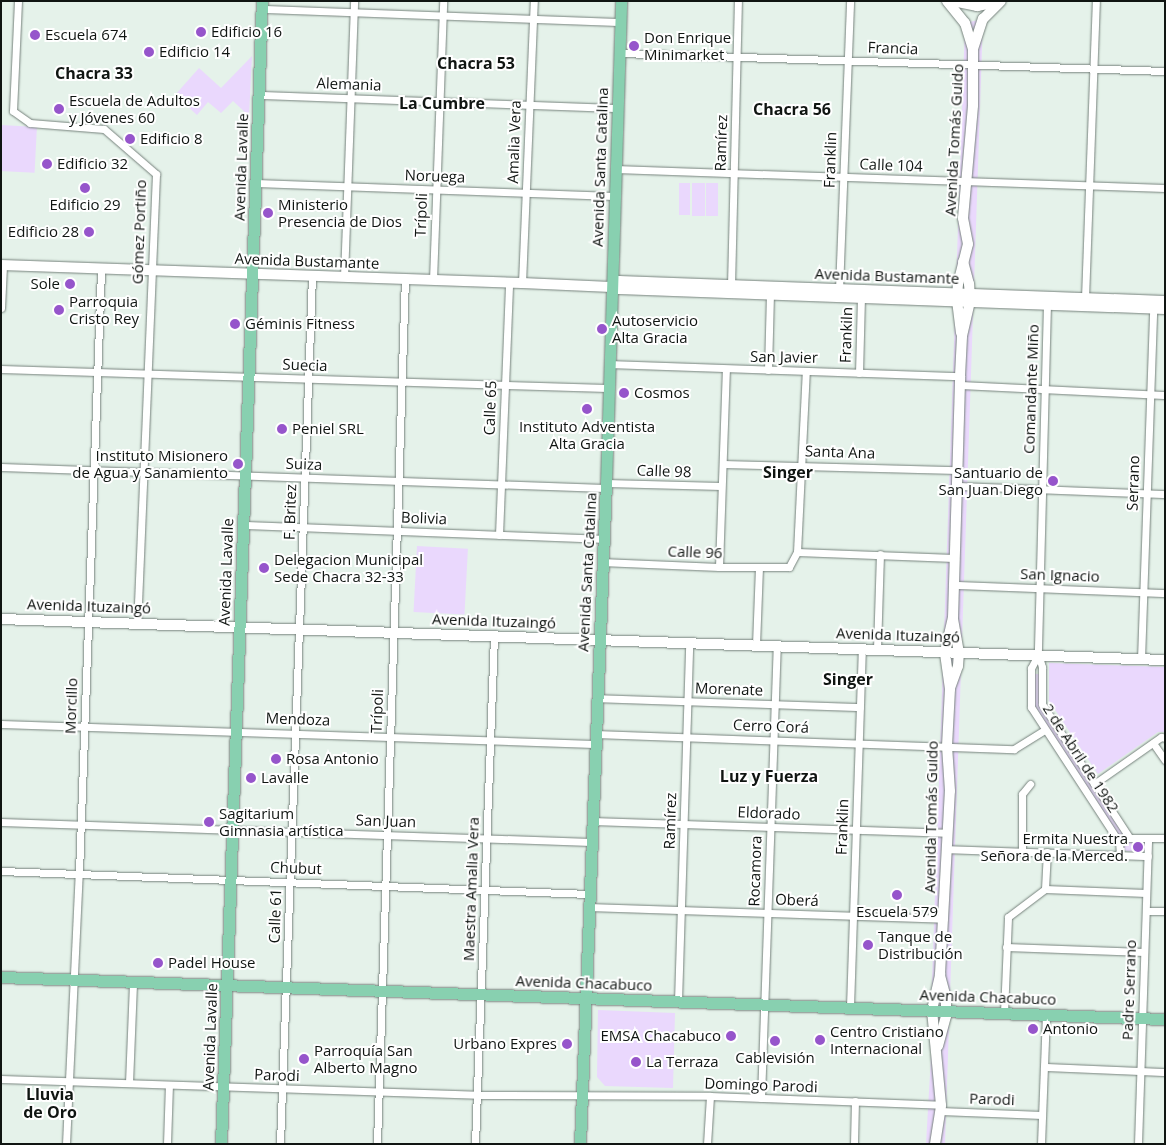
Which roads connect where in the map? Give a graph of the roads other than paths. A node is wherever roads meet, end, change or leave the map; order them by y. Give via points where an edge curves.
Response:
1 (18, 1) edge
2 (354, 1) edge
3 (443, 1) edge
4 (534, 1) edge
5 (621, 1) edge
6 (738, 1) edge
7 (850, 1) edge
8 (948, 1) edge
9 (953, 1) edge
10 (1001, 1) edge
11 (1096, 1) edge
12 (262, 5) edge
13 (354, 13) junction
14 (442, 16) junction
15 (533, 19) junction
16 (621, 22) junction
17 (974, 49) junction
18 (620, 53) junction
19 (737, 58) junction
20 (848, 60) junction
21 (974, 64) junction
22 (1093, 68) junction
23 (1165, 70) edge
24 (259, 95) junction
25 (350, 98) junction
26 (439, 101) junction
27 (530, 104) junction
28 (618, 108) junction
29 (615, 168) junction
30 (734, 174) junction
31 (843, 176) junction
32 (968, 181) junction
33 (256, 183) junction
34 (1089, 185) junction
35 (347, 186) junction
36 (1165, 188) edge
37 (436, 190) junction
38 (526, 193) junction
39 (614, 196) junction
40 (963, 262) junction
41 (2, 265) edge
42 (101, 269) junction
43 (152, 270) junction
44 (252, 274) junction
45 (312, 276) junction
46 (344, 277) junction
47 (405, 279) junction
48 (432, 280) junction
49 (509, 283) junction
50 (522, 283) junction
51 (731, 285) junction
52 (611, 286) junction
53 (653, 286) junction
54 (839, 290) junction
55 (770, 294) junction
56 (958, 297) junction
57 (970, 297) junction
58 (1085, 298) junction
59 (861, 299) junction
60 (1165, 301) edge
61 (1047, 304) junction
62 (1, 308) edge
63 (1153, 308) junction
64 (1165, 309) edge
65 (962, 336) junction
66 (608, 364) junction
67 (1, 369) edge
68 (726, 369) junction
69 (768, 370) junction
70 (806, 371) junction
71 (97, 372) junction
72 (859, 372) junction
73 (147, 374) junction
74 (249, 377) junction
75 (308, 378) junction
76 (402, 381) junction
77 (959, 381) junction
78 (505, 385) junction
79 (607, 388) junction
80 (1045, 388) junction
81 (1150, 395) junction
82 (1165, 395) edge
83 (723, 464) junction
84 (802, 465) junction
85 (1, 467) edge
86 (94, 470) junction
87 (957, 470) junction
88 (142, 472) junction
89 (245, 475) junction
90 (304, 478) junction
91 (399, 481) junction
92 (501, 484) junction
93 (606, 485) junction
94 (721, 486) junction
95 (956, 486) junction
96 (1042, 488) junction
97 (1146, 494) junction
98 (1165, 494) edge
99 (243, 525) junction
100 (303, 527) junction
101 (397, 531) junction
102 (499, 535) junction
103 (603, 539) junction
104 (797, 552) junction
105 (880, 554) junction
106 (954, 558) junction
107 (601, 562) junction
108 (719, 567) junction
109 (759, 568) junction
110 (955, 585) junction
111 (1040, 588) junction
112 (1143, 592) junction
113 (1165, 593) edge
114 (1, 618) edge
115 (953, 618) junction
116 (88, 622) junction
117 (136, 623) junction
118 (240, 627) junction
119 (299, 629) junction
120 (394, 632) junction
121 (494, 636) junction
122 (598, 639) junction
123 (690, 643) junction
124 (756, 645) junction
125 (777, 646) junction
126 (862, 649) junction
127 (876, 649) junction
128 (945, 652) junction
129 (959, 653) junction
130 (1038, 655) junction
131 (1141, 659) junction
132 (1165, 660) edge
133 (950, 689) junction
134 (596, 698) junction
135 (687, 701) junction
136 (775, 704) junction
137 (860, 707) junction
138 (1, 724) edge
139 (84, 726) junction
140 (1045, 730) junction
141 (236, 731) junction
142 (295, 733) junction
143 (390, 736) junction
144 (687, 738) junction
145 (1165, 738) edge
146 (595, 739) junction
147 (490, 740) junction
148 (774, 740) junction
149 (859, 743) junction
150 (1153, 743) junction
151 (947, 746) junction
152 (1165, 760) edge
153 (1030, 784) dead end
154 (1094, 784) junction
155 (592, 820) junction
156 (1, 822) edge
157 (81, 824) junction
158 (684, 824) junction
159 (770, 827) junction
160 (232, 830) junction
161 (856, 830) junction
162 (292, 832) junction
163 (946, 833) junction
164 (387, 835) junction
165 (486, 838) junction
166 (1148, 838) junction
167 (1165, 838) edge
168 (1123, 839) junction
169 (591, 842) junction
170 (946, 849) junction
171 (1022, 852) junction
172 (1047, 852) junction
173 (1120, 855) junction
174 (1148, 856) junction
175 (1, 871) edge
176 (79, 874) junction
177 (230, 879) junction
178 (290, 881) junction
179 (386, 885) junction
180 (484, 889) junction
181 (1045, 889) junction
182 (1146, 892) junction
183 (589, 894) junction
184 (588, 907) junction
185 (680, 911) junction
186 (1146, 911) junction
187 (1165, 911) edge
188 (767, 913) junction
189 (853, 916) junction
190 (944, 919) junction
191 (1006, 947) junction
192 (1144, 952) junction
193 (940, 974) junction
194 (1, 977) edge
195 (72, 980) junction
196 (133, 982) junction
197 (226, 985) junction
198 (286, 987) junction
199 (382, 990) junction
200 (481, 994) junction
201 (585, 997) junction
202 (678, 1001) junction
203 (764, 1004) junction
204 (850, 1007) junction
205 (932, 1010) junction
206 (946, 1011) junction
207 (1004, 1013) junction
208 (1046, 1014) junction
209 (1142, 1018) junction
210 (1165, 1019) edge
211 (937, 1048) junction
212 (1044, 1067) junction
213 (1140, 1071) junction
214 (1165, 1072) edge
215 (1, 1079) edge
216 (69, 1081) junction
217 (129, 1083) junction
218 (169, 1085) junction
219 (223, 1087) junction
220 (282, 1089) junction
221 (379, 1092) junction
222 (581, 1094) junction
223 (477, 1095) junction
224 (710, 1096) junction
225 (761, 1098) junction
226 (855, 1102) junction
227 (940, 1108) junction
228 (1042, 1115) junction
229 (66, 1144) edge
230 (167, 1144) edge
231 (221, 1144) edge
232 (280, 1144) edge
233 (377, 1144) edge
234 (475, 1144) edge
235 (580, 1144) edge
236 (708, 1144) edge
237 (854, 1144) edge
238 (935, 1144) edge
239 (1041, 1144) edge
240 (1138, 1144) edge

1 - 43 street, Gómez Portiño via 13,111 30,123 104,129 156,174
2 - 13 street
3 - 14 street, Trípoli
4 - 15 street, Amalia Vera
5 - 16 main road, Avenida Santa Catalina
6 - 19 street, Ramírez
7 - 20 street, Franklin
8 - 17 main road, Avenida Tomás Guido via 965,23
9 - 10 main road, Avenida Tomás Guido via 977,6
10 - 17 main road, Avenida Tomás Guido via 983,19
11 - 22 street
12 - 13 street
12 - 24 main road, Avenida Lavalle
13 - 14 street
13 - 25 street
14 - 15 street
14 - 26 street, Trípoli
15 - 16 street
15 - 27 street, Amalia Vera
16 - 18 main road, Avenida Santa Catalina
17 - 21 main road, Avenida Tomás Guido
18 - 19 street, Francia
18 - 28 main road, Avenida Santa Catalina
19 - 20 street, Francia
19 - 30 street, Ramírez
20 - 21 street, Francia
20 - 31 street, Franklin
21 - 22 street, Francia
21 - 32 main road, Avenida Tomás Guido
22 - 23 street, Francia
22 - 34 street
24 - 25 street, Alemania
24 - 33 main road, Avenida Lavalle
25 - 26 street, Alemania
25 - 35 street
26 - 27 street, Alemania
26 - 37 street, Trípoli
27 - 28 street, Alemania
27 - 38 street, Amalia Vera
28 - 29 main road, Avenida Santa Catalina
29 - 30 street, Calle 104
29 - 39 main road, Avenida Santa Catalina
30 - 31 street, Calle 104
30 - 51 street, Ramírez
31 - 32 street, Calle 104
31 - 54 street, Franklin
32 - 34 street, Calle 104
32 - 40 main road, Avenida Tomás Guido via 963,218 968,244
33 - 35 street, Noruega
33 - 44 main road, Avenida Lavalle
34 - 36 street, Calle 104
34 - 58 street
35 - 37 street, Noruega
35 - 46 street
37 - 38 street, Noruega
37 - 48 street, Trípoli
38 - 39 street, Noruega
38 - 50 street, Amalia Vera
39 - 52 main road, Avenida Santa Catalina
40 - 56 main road, Avenida Tomás Guido
40 - 57 main road, Avenida Tomás Guido
41 - 42 main road, Avenida Bustamante
41 - 62 street
42 - 43 main road, Avenida Bustamante
42 - 71 street, Morcillo
43 - 44 main road, Avenida Bustamante
43 - 73 street, Gómez Portiño
44 - 45 main road, Avenida Bustamante
44 - 74 main road, Avenida Lavalle
45 - 46 main road, Avenida Bustamante
45 - 75 street, F. Britez
46 - 47 main road, Avenida Bustamante
47 - 48 main road, Avenida Bustamante
47 - 76 street, Trípoli
48 - 49 main road, Avenida Bustamante
49 - 50 main road, Avenida Bustamante
49 - 78 street, Calle 65
50 - 52 main road, Avenida Bustamante
51 - 53 main road, Avenida Bustamante
51 - 54 main road, Avenida Bustamante
52 - 53 main road, Avenida Bustamante via 619,281
52 - 66 main road, Avenida Santa Catalina
53 - 55 main road, Avenida Bustamante
54 - 56 main road, Avenida Bustamante
55 - 59 main road, Avenida Bustamante
55 - 69 street
56 - 57 main road, Avenida Bustamante
56 - 59 main road, Avenida Bustamante
56 - 65 main road, Avenida Tomás Guido
57 - 58 main road, Avenida Bustamante
57 - 61 main road, Avenida Bustamante
57 - 65 main road, Avenida Tomás Guido
58 - 60 main road, Avenida Bustamante
59 - 72 street, Frankiln
61 - 63 main road, Avenida Bustamante
61 - 80 street, Comandante Miño
63 - 64 main road, Avenida Bustamante
63 - 81 street, Serrano
65 - 77 main road, Avenida Tomás Guido
66 - 68 street, San Javier
66 - 79 main road, Avenida Santa Catalina
67 - 71 street, Suecia
68 - 69 street, San Javier
68 - 83 street
69 - 70 street, San Javier
70 - 72 street, San Javier
70 - 84 street
71 - 73 street, Suecia
71 - 86 street, Morcillo
72 - 77 street, San Javier
73 - 74 street, Suecia
73 - 88 street, Gómez Portiño
74 - 75 street, Suecia
74 - 89 main road, Avenida Lavalle
75 - 76 street, Suecia
75 - 90 street, F. Britez
76 - 78 street, Suecia
76 - 91 street, Trípoli
77 - 80 street, San Javier
77 - 87 main road, Avenida Tomás Guido
78 - 79 street, Suecia
78 - 92 street, Calle 65
79 - 93 main road, Avenida Santa Catalina
80 - 81 street, San Javier
80 - 96 street, Comandante Miño
81 - 82 street, San Javier
81 - 97 street, Serrano
83 - 84 street, Santa Ana
83 - 94 street
84 - 87 street, Santa Ana
84 - 104 street
85 - 86 street, Suiza
86 - 88 street, Suiza
86 - 116 street, Morcillo
87 - 95 main road, Avenida Tomás Guido
88 - 89 street, Suiza
88 - 117 street, Gómez Portiño
89 - 90 street, Suiza
89 - 99 main road, Avenida Lavalle
90 - 91 street, Suiza
90 - 100 street, F. Britez
91 - 92 street, Suiza
91 - 101 street, Trípoli
92 - 93 street, Suiza
92 - 102 street, Calle 65
93 - 94 street, Calle 98
93 - 103 main road, Avenida Santa Catalina
94 - 108 street
95 - 96 street
95 - 106 main road, Avenida Tomás Guido
96 - 97 street
96 - 111 street, Comandante Miño
97 - 98 street
97 - 112 street, Serrano
99 - 100 street, Bolivia
99 - 118 main road, Avenida Lavalle
100 - 101 street, Bolivia
100 - 119 street, F. Britez
101 - 102 street, Bolivia
101 - 120 street, Trípoli
102 - 103 street, Bolivia
103 - 107 main road, Avenida Santa Catalina
104 - 105 street
104 - 109 street, Calle 96 via 789,567
105 - 106 street
105 - 127 street
106 - 110 main road, Avenida Tomás Guido
107 - 108 street, Calle 96
107 - 122 main road, Avenida Santa Catalina
108 - 109 street, Calle 96
109 - 124 street
110 - 111 street, San Ignacio
110 - 115 main road, Avenida Tomás Guido
111 - 112 street, San Ignacio
111 - 130 street, Comandante Miño
112 - 113 street, San Ignacio
112 - 131 street, Serrano
114 - 116 main road, Avenida Ituzaingó
115 - 128 main road, Avenida Tomás Guido
115 - 129 main road, Avenida Tomás Guido
116 - 117 main road, Avenida Ituzaingó
116 - 139 street, Morcillo
117 - 118 main road, Avenida Ituzaingó
118 - 119 main road, Avenida Ituzaingó
118 - 141 main road, Avenida Lavalle
119 - 120 main road, Avenida Ituzaingó
119 - 142 street, Calle 61
120 - 121 main road, Avenida Ituzaingó
120 - 143 street, Trípoli
121 - 122 main road, Avenida Ituzaingó
121 - 147 street, Maestra Amalia Vera
122 - 123 main road, Avenida Ituzaingó
122 - 134 main road, Avenida Santa Catalina
123 - 124 main road, Avenida Ituzaingó
123 - 135 street, Ramírez
124 - 125 main road, Avenida Ituzaingó
125 - 126 main road, Avenida Ituzaingó
125 - 136 street, Rocamora
126 - 127 main road, Avenida Ituzaingó
126 - 137 street, Franklin
127 - 128 main road, Avenida Ituzaingó
128 - 129 main road, Avenida Ituzaingó
128 - 133 main road, Avenida Tomás Guido
129 - 130 main road, Avenida Ituzaingó
129 - 133 main road, Avenida Tomás Guido
130 - 131 main road, Avenida Ituzaingó
130 - 140 street, 2 de Abril de 1982 via 1031,668 1031,707
130 - 154 street, 2 de Abril de 1982 via 1042,667 1042,704
131 - 132 main road, Avenida Ituzaingó
133 - 151 main road, Avenida Tomás Guido
134 - 135 street, Morenate
134 - 146 main road, Avenida Santa Catalina
135 - 136 street, Morenate
135 - 144 street, Ramírez
136 - 137 street, Morenate
136 - 148 street, Rocamora
137 - 149 street, Franklin
138 - 139 street, Mendoza
139 - 141 street, Mendoza
139 - 157 street, Morcillo
140 - 151 street, Cerro Corá via 1014,749
140 - 168 street, 2 de Abril de 1982
141 - 142 street, Mendoza
141 - 160 main road, Avenida Lavalle
142 - 143 street, Mendoza
142 - 162 street, Calle 61
143 - 147 street, Mendoza
143 - 164 street, Trípoli
144 - 146 street, Cerro Corá
144 - 148 street, Cerro Corá
144 - 158 street, Ramírez
145 - 150 street via 1160,737
146 - 147 street, Mendoza
146 - 155 main road, Avenida Santa Catalina
147 - 165 street, Maestra Amalia Vera
148 - 149 street, Cerro Corá
148 - 159 street, Rocamora
149 - 151 street, Cerro Corá
149 - 161 street, Franklin
150 - 152 street
150 - 154 street
151 - 163 main road, Avenida Tomás Guido via 950,792
153 - 171 street via 1022,794
154 - 168 street, 2 de Abril de 1982
155 - 158 street, Eldorado
155 - 169 main road, Avenida Santa Catalina
156 - 157 street, San Juan
157 - 160 street, San Juan
157 - 176 street, Morcillo
158 - 159 street, Eldorado
158 - 185 street, Ramírez
159 - 161 street, Eldorado
159 - 188 street, Rocamora
160 - 162 street, San Juan
160 - 177 main road, Avenida Lavalle
161 - 163 street, Eldorado
161 - 189 street, Franklin
162 - 164 street, San Juan
162 - 178 street, Calle 61
163 - 170 main road, Avenida Tomás Guido
164 - 165 street, San Juan
164 - 179 street, Trípoli
165 - 169 street, San Juan
165 - 180 street, Maestra Amalia Vera
166 - 167 street
166 - 168 street
166 - 174 street, Padre Serrano
168 - 173 street
169 - 183 main road, Avenida Santa Catalina
170 - 171 street
170 - 190 main road, Avenida Tomás Guido
171 - 172 street
172 - 173 street
172 - 181 street
173 - 174 street
174 - 182 street, Padre Serrano
175 - 176 street, Chubut
176 - 177 street, Chubut
176 - 195 street, Morcillo
177 - 178 street, Chubut
177 - 197 main road, Avenida Lavalle
178 - 179 street, Chubut
178 - 198 street, Calle 61
179 - 180 street, Chubut
179 - 199 street, Trípoli
180 - 183 street, Chubut
180 - 200 street, Maestra Amalia Vera
181 - 182 street
181 - 191 street via 1008,917
182 - 186 street, Padre Serrano
183 - 184 main road, Avenida Santa Catalina
184 - 185 street, Oberá
184 - 201 main road, Avenida Santa Catalina
185 - 188 street, Oberá
185 - 202 street, Ramírez
186 - 187 street
186 - 192 street, Padre Serrano
188 - 189 street, Oberá
188 - 203 street, Rocamora
189 - 190 street, Oberá
189 - 204 street, Franklin
190 - 193 main road, Avenida Tomás Guido
191 - 192 street
191 - 207 street
192 - 209 street, Padre Serrano
193 - 205 main road, Avenida Tomás Guido
193 - 206 main road, Avenida Tomás Guido
194 - 195 main road, Avenida Chacabuco
195 - 196 main road, Avenida Chacabuco
195 - 216 street, Morcillo
196 - 197 main road, Avenida Chacabuco
196 - 217 street
197 - 198 main road, Avenida Chacabuco
197 - 219 main road, Avenida Lavalle
198 - 199 main road, Avenida Chacabuco
198 - 220 street, Calle 61
199 - 200 main road, Avenida Chacabuco
199 - 221 street, Trípoli
200 - 201 main road, Avenida Chacabuco
200 - 223 street, Maestra Amalia Vera
201 - 202 main road, Avenida Chacabuco
201 - 222 main road, Avenida Santa Catalina
202 - 203 main road, Avenida Chacabuco
203 - 204 main road, Avenida Chacabuco
203 - 225 street, Rocamora
204 - 205 main road, Avenida Chacabuco
205 - 206 main road, Avenida Chacabuco
205 - 211 main road, Avenida Tomás Guido
206 - 207 main road, Avenida Chacabuco
206 - 211 main road, Avenida Tomás Guido via 946,1022
207 - 208 main road, Avenida Chacabuco
208 - 209 main road, Avenida Chacabuco
208 - 212 street
209 - 210 main road, Avenida Chacabuco
209 - 213 street, Padre Serrano
211 - 227 main road, Avenida Tomás Guido
212 - 213 street
212 - 228 street
213 - 214 street
213 - 240 street, Padre Serrano
215 - 216 street, Parodi
216 - 217 street, Parodi
216 - 229 street, Morcillo
217 - 218 street, Parodi
218 - 219 street, Parodi
218 - 230 street
219 - 220 street, Parodi
219 - 231 main road, Avenida Lavalle
220 - 221 street, Parodi
220 - 232 street, Calle 61
221 - 223 street, Parodi
221 - 233 street, Trípoli
222 - 223 street, Parodi
222 - 224 street, Domingo Parodi
222 - 235 main road, Avenida Santa Catalina
223 - 234 street, Maestra Amalia Vera
224 - 225 street, Domingo Parodi
224 - 236 street
225 - 226 street, Domingo Parodi
226 - 227 street, Domingo Parodi
226 - 237 street
227 - 228 street, Parodi
227 - 238 main road, Avenida Tomás Guido
228 - 239 street

